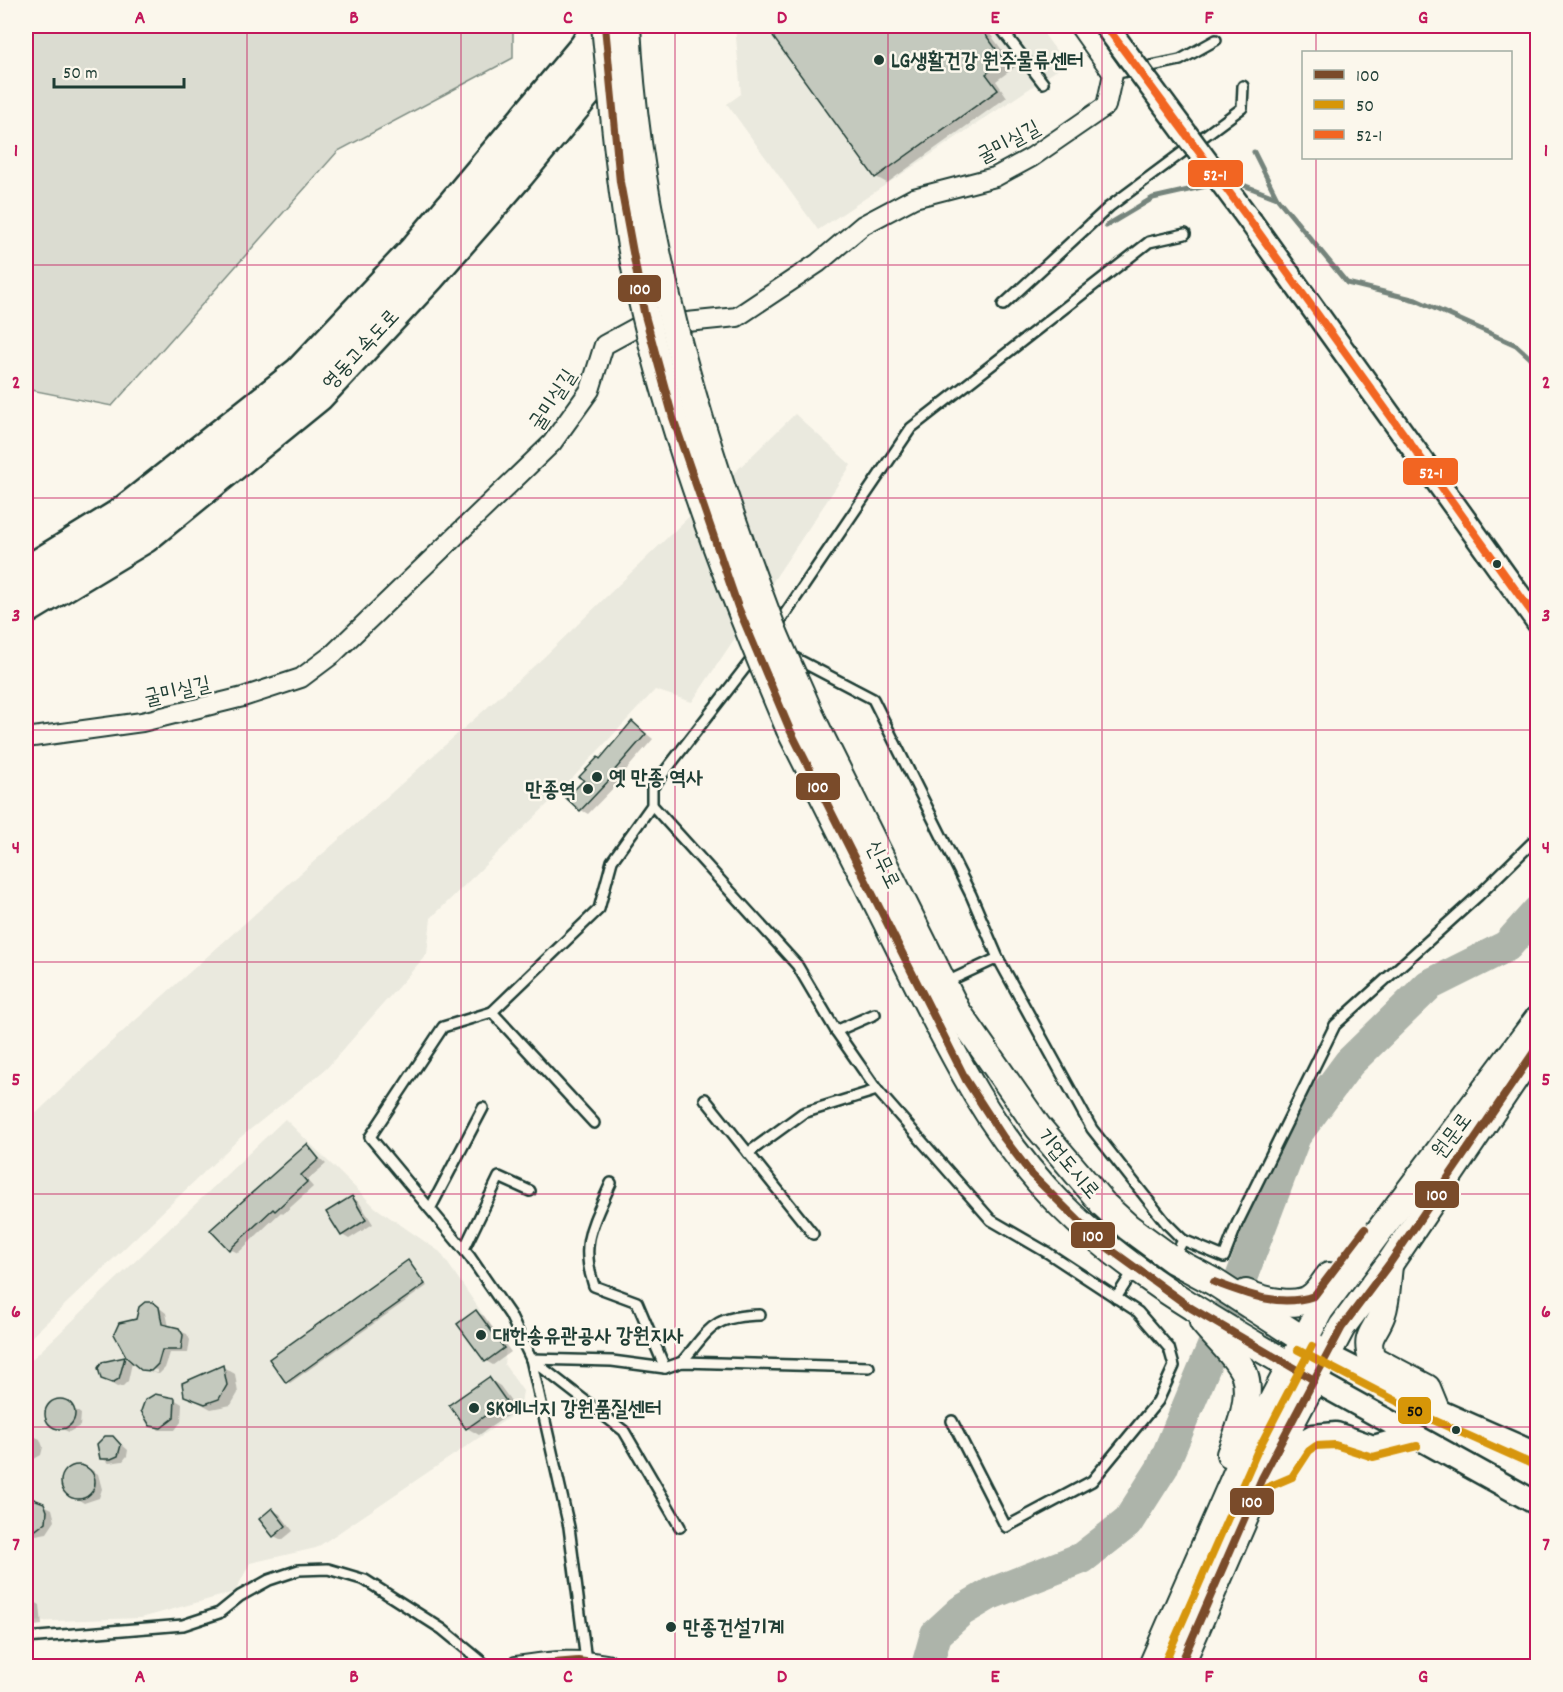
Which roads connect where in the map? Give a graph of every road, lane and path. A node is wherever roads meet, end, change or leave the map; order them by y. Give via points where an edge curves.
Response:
1 (600, 26) edge
2 (605, 26) edge
3 (627, 26) edge
4 (632, 26) edge
5 (999, 26) edge
6 (1079, 26) edge
7 (1106, 26) edge
8 (1216, 40) dead end
9 (1113, 74) junction
10 (1043, 83) dead end
11 (1243, 86) dead end
12 (1185, 234) dead end
13 (1003, 305) dead end
14 (26, 574) edge
15 (26, 607) edge
16 (1538, 622) edge
17 (765, 642) junction
18 (801, 723) junction
19 (26, 738) edge
20 (652, 805) junction
21 (1538, 837) edge
22 (998, 958) junction
23 (956, 978) dead end
24 (492, 1012) junction
25 (875, 1014) dead end
26 (946, 1015) junction
27 (1538, 1019) edge
28 (836, 1031) junction
29 (1538, 1045) edge
30 (877, 1090) junction
31 (705, 1099) dead end
32 (483, 1108) dead end
33 (1464, 1118) junction
34 (594, 1123) dead end
35 (748, 1153) junction
36 (611, 1183) dead end
37 (530, 1191) dead end
38 (430, 1209) junction
39 (813, 1234) dead end
40 (464, 1249) junction
41 (1178, 1250) junction
42 (1390, 1263) junction
43 (1135, 1268) junction
44 (1214, 1282) junction
45 (1116, 1298) junction
46 (1191, 1308) junction
47 (760, 1314) dead end
48 (1303, 1341) junction
49 (1327, 1355) junction
50 (531, 1359) junction
51 (1280, 1360) junction
52 (682, 1362) junction
53 (869, 1367) dead end
54 (664, 1368) junction
55 (1314, 1380) junction
56 (1436, 1410) junction
57 (952, 1420) dead end
58 (1414, 1436) junction
59 (1538, 1455) edge
60 (1262, 1478) junction
61 (1538, 1504) edge
62 (680, 1527) dead end
63 (1204, 1543) junction
64 (26, 1638) edge
65 (586, 1661) junction
66 (487, 1666) edge
67 (516, 1666) edge
68 (615, 1666) edge
69 (1152, 1666) edge
70 (1180, 1666) edge

1 - 14 highway, 영동고속도로 via 423,243 300,374 122,515
2 - 18 main road, bridge via 620,182 644,312 673,418 734,596
3 - 18 main road, bridge via 641,169 669,304 693,398
4 - 15 highway, 영동고속도로 via 608,64 518,173 317,395 144,536
5 - 10 lane
6 - 9 street
7 - 16 street, bridge
8 - 9 lane via 1180,60
9 - 19 street, 굴미실길 via 1106,106 1032,157 995,177 914,198 863,225 818,263 737,317 637,327 604,345 590,390 552,443 333,654 300,678 243,698 142,722
11 - 13 lane via 1242,108 1109,207
12 - 17 lane via 1149,242 911,428
17 - 20 lane via 652,788
17 - 22 lane via 873,699 971,895
18 - 26 main road, 신무로
20 - 24 lane via 612,861 599,909
20 - 28 lane via 797,965
21 - 41 lane via 1335,1025 1224,1257
22 - 23 lane
22 - 41 lane via 1092,1129 1166,1223
24 - 34 lane
24 - 38 lane via 443,1027 370,1137
25 - 28 lane
26 - 41 main road, 기업도시로 via 1081,1179 1128,1227
26 - 43 main road, 기업도시로 via 972,1090 1032,1175 1100,1242
27 - 33 main road, 원문로
28 - 30 lane
29 - 42 main road, 원문로
30 - 35 lane via 803,1113
30 - 45 lane via 991,1220
31 - 35 lane
32 - 38 lane
33 - 44 main road via 1440,1131 1314,1296 1304,1301 1267,1301
33 - 48 main road, 원문로 via 1320,1310
35 - 39 lane
36 - 54 lane via 588,1236 586,1262 594,1286 637,1302
37 - 40 lane via 499,1178
38 - 40 lane
40 - 50 lane via 510,1314
41 - 44 main road, 기업도시로
42 - 49 main road, 원문로 via 1342,1327
42 - 56 main road via 1382,1314 1368,1347 1372,1359 1427,1388
43 - 45 lane
43 - 46 main road, 기업도시로
44 - 48 main road
45 - 57 lane via 1138,1312 1169,1348 1174,1366 1158,1401 1092,1481 1006,1527
46 - 51 main road
46 - 63 main road via 1243,1370 1248,1386 1239,1432 1203,1529
47 - 52 lane via 732,1316 713,1325
48 - 49 main road
48 - 51 main road, 원문로
49 - 55 main road, 원문로
49 - 56 street
50 - 54 lane via 612,1361
50 - 62 lane via 624,1431
50 - 65 lane via 570,1527
51 - 55 main road
51 - 63 main road, 원문로 via 1248,1447
52 - 53 lane
52 - 54 lane
55 - 58 street
55 - 60 main road, 원문로
56 - 59 street
58 - 60 street via 1373,1448 1336,1434 1313,1436 1301,1443 1286,1469
58 - 61 street
60 - 70 main road, 원문로
63 - 69 main road, 원문로
64 - 66 lane via 183,1625 219,1613 269,1580 299,1570 328,1569 365,1580 442,1629
65 - 67 street
65 - 68 street

